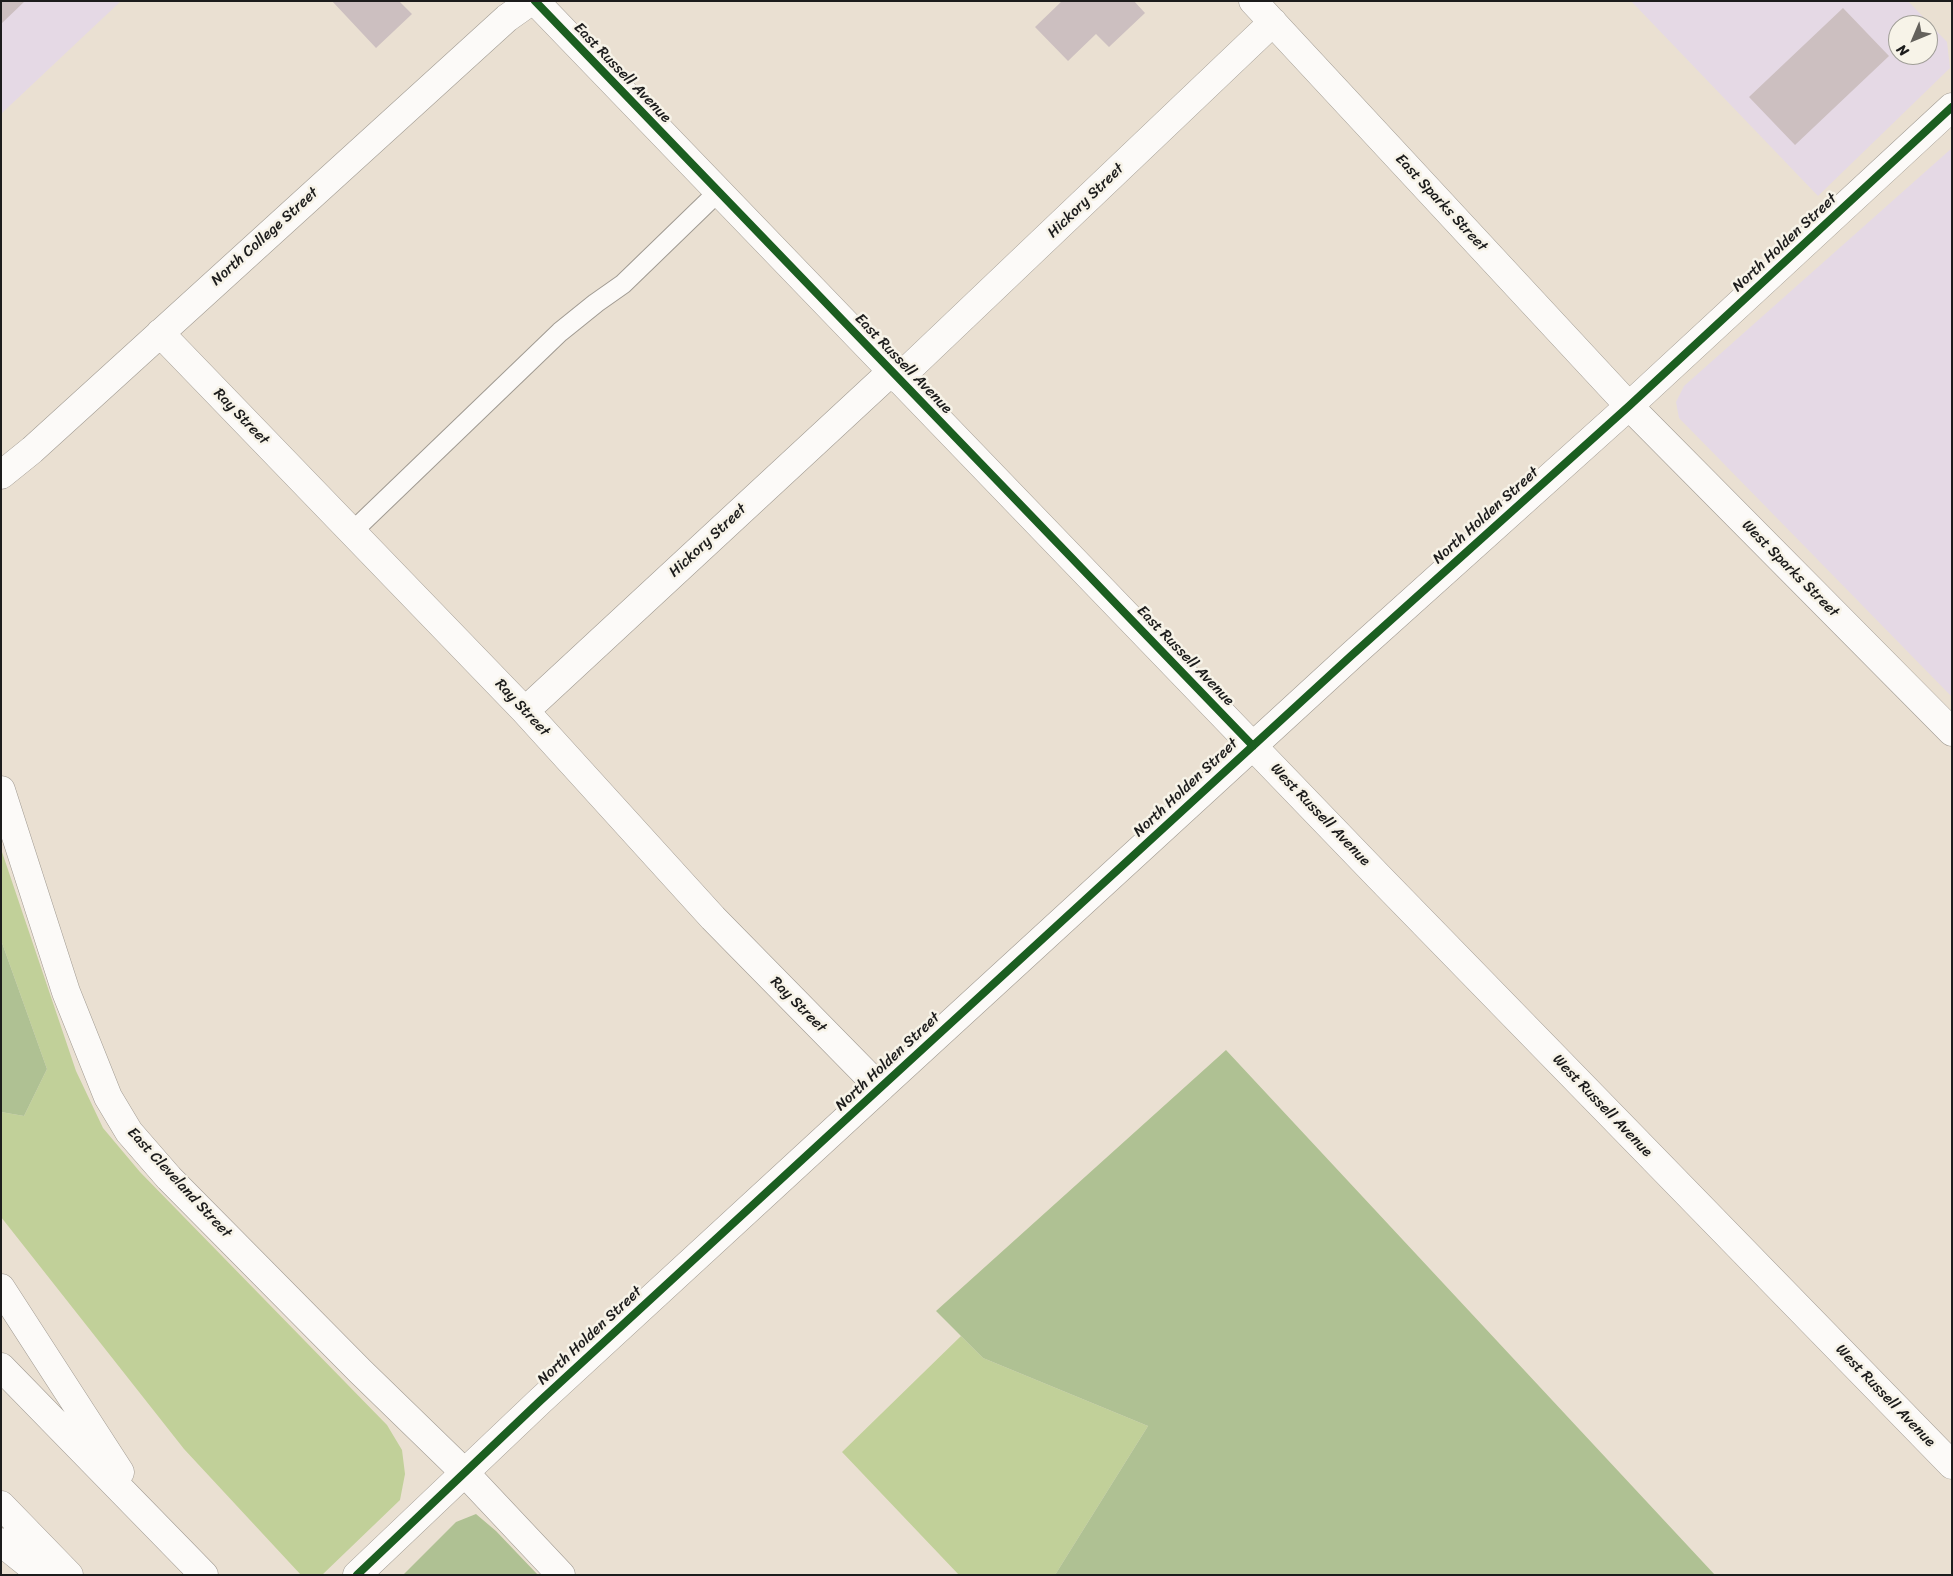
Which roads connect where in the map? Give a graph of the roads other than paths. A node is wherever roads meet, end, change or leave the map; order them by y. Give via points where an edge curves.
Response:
1 (531, 1) edge
2 (535, 1) edge
3 (1253, 1) edge
4 (1273, 22) junction
5 (1952, 107) edge
6 (718, 192) junction
7 (160, 333) junction
8 (895, 376) junction
9 (1629, 406) junction
10 (1, 475) edge
11 (352, 532) junction
12 (525, 711) junction
13 (1952, 732) edge
14 (1253, 746) junction
15 (1, 790) edge
16 (880, 1088) junction
17 (1, 1288) edge
18 (1, 1367) edge
19 (1952, 1465) edge
20 (465, 1473) junction
21 (1, 1505) edge
22 (154, 1524) junction
23 (1, 1542) edge
24 (42, 1575) edge
25 (69, 1575) edge
26 (204, 1575) edge
27 (356, 1575) edge
28 (561, 1575) edge

1 - 7 main road, North College Street via 507,18
2 - 6 main road, East Russell Avenue
3 - 4 main road, East Sparks Street
4 - 8 main road, Hickory Street
4 - 9 main road, East Sparks Street
5 - 9 main road, North Holden Street
6 - 8 main road, East Russell Avenue
6 - 11 lane via 623,284 547,344
7 - 10 main road, North College Street
7 - 11 main road, Ray Street
8 - 12 main road, Hickory Street
8 - 14 main road, East Russell Avenue
9 - 13 main road, West Sparks Street
9 - 14 main road, North Holden Street
11 - 12 main road, Ray Street
12 - 16 main road, Ray Street via 713,918
14 - 16 main road, North Holden Street
14 - 19 main road, West Russell Avenue
15 - 20 main road, East Cleveland Street via 66,992 108,1097 129,1132 183,1192
16 - 20 main road, North Holden Street
17 - 22 main road
18 - 22 main road
20 - 27 main road, North Holden Street
20 - 28 main road, East Cleveland Street
21 - 25 main road
22 - 26 main road
23 - 24 main road

